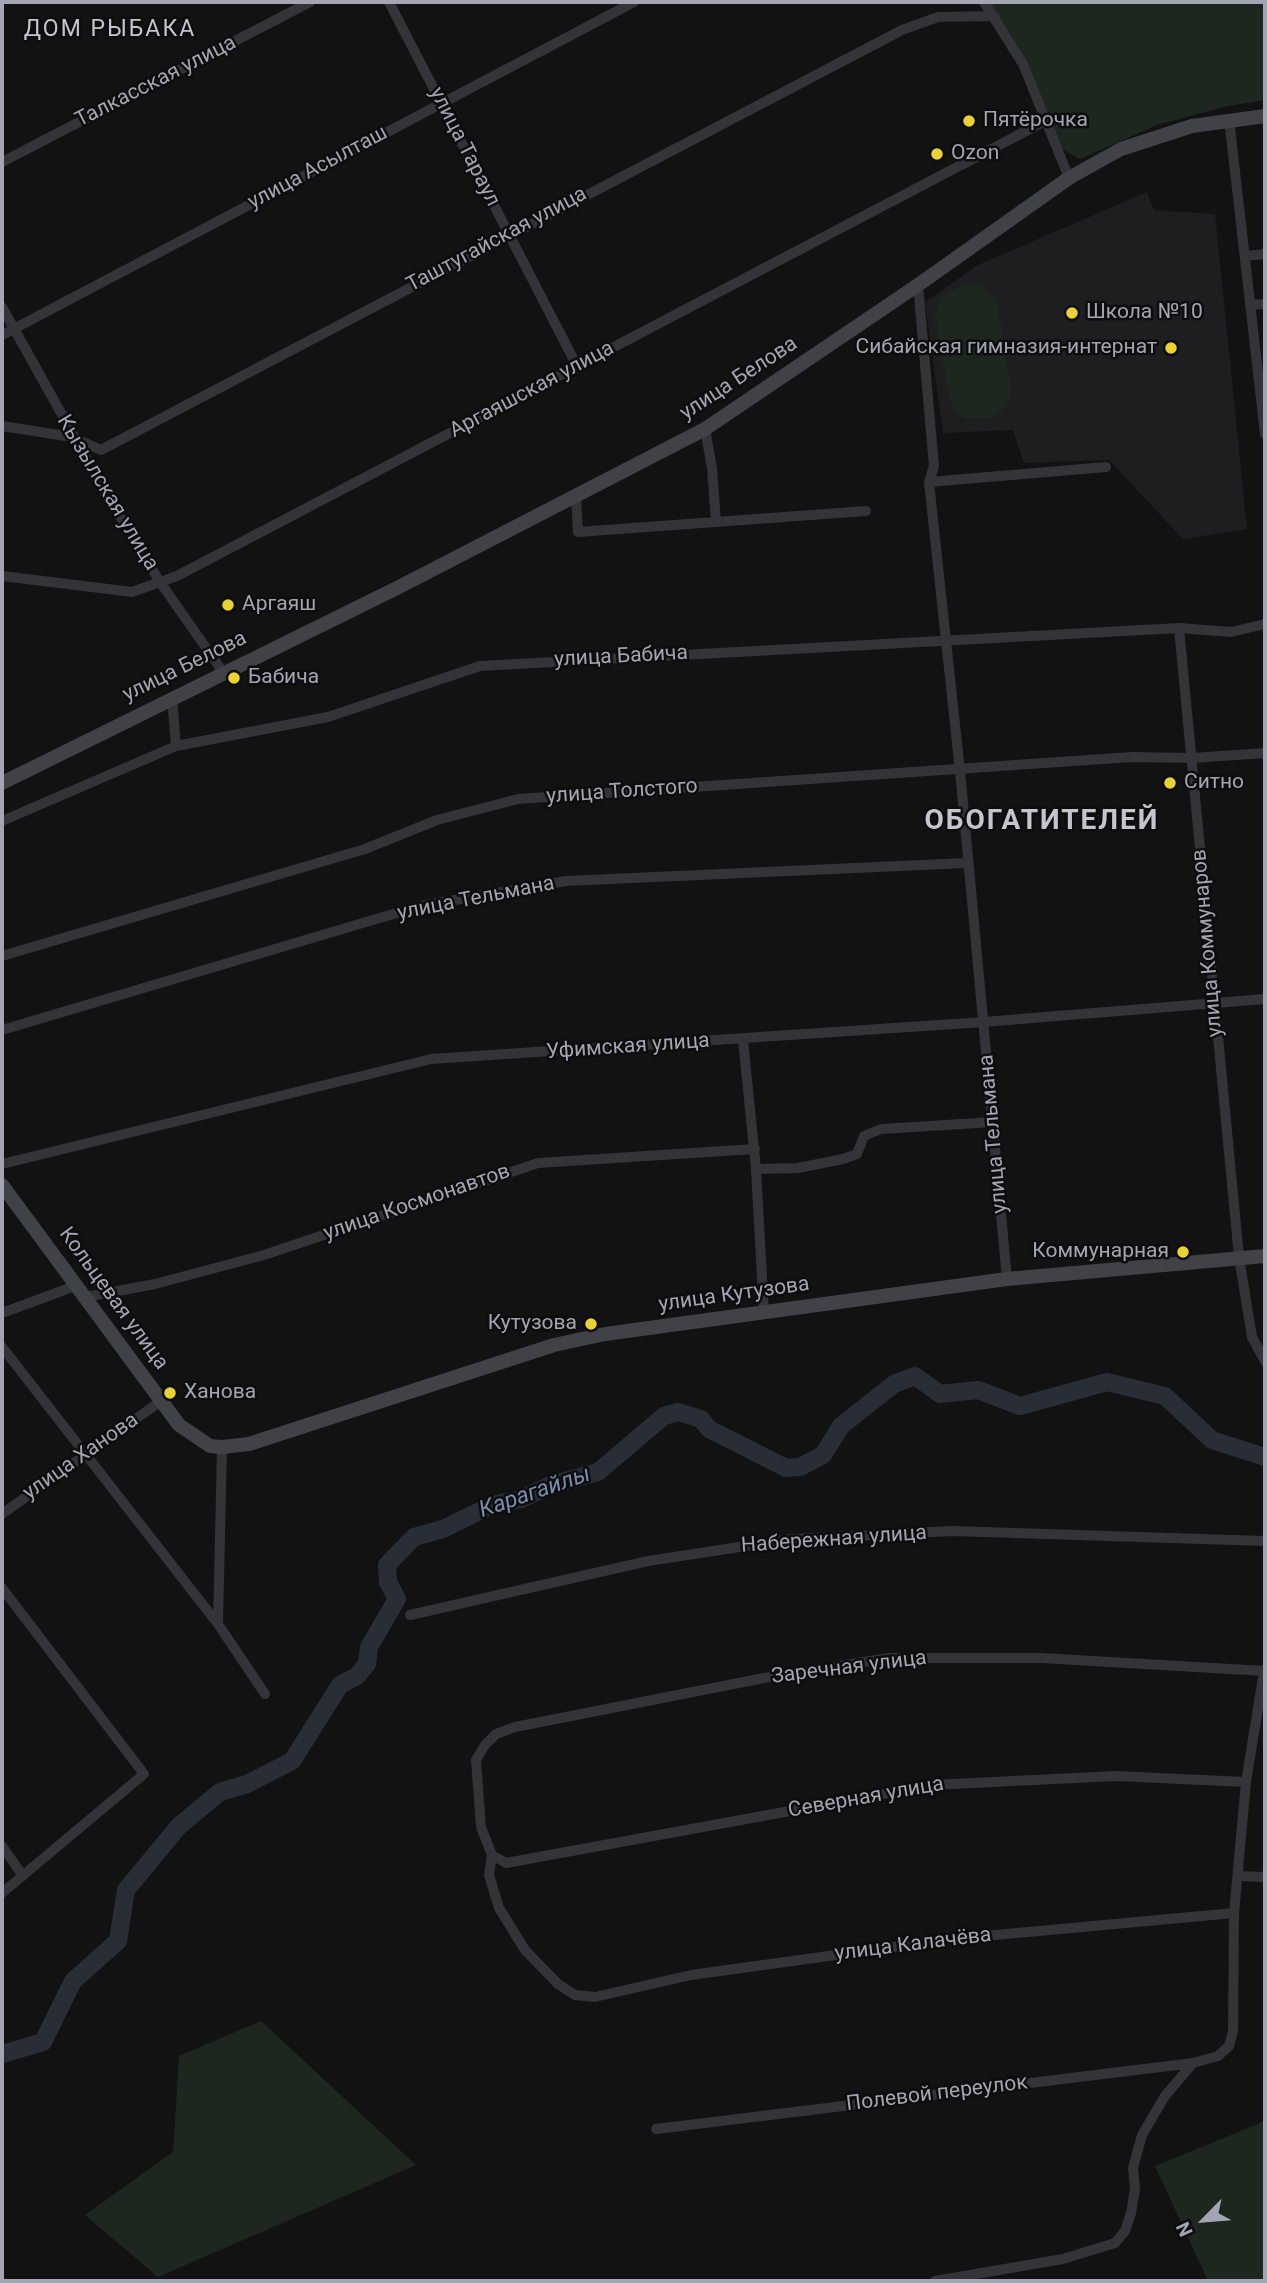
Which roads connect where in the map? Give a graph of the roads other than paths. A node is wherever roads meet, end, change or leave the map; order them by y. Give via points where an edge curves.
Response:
1 (310, 2) edge
2 (388, 2) edge
3 (634, 2) edge
4 (984, 2) edge
5 (994, 16) junction
6 (441, 103) junction
7 (1265, 116) edge
8 (1229, 119) junction
9 (1045, 121) junction
10 (2, 162) edge
11 (1069, 178) junction
12 (509, 234) junction
13 (1265, 254) edge
14 (1246, 256) junction
15 (918, 285) junction
16 (1265, 303) edge
17 (1250, 305) junction
18 (2, 307) edge
19 (13, 329) junction
20 (2, 335) edge
21 (577, 366) junction
22 (1262, 382) edge
23 (2, 426) edge
24 (705, 429) junction
25 (1265, 434) edge
26 (72, 437) junction
27 (1106, 467) dead end
28 (929, 482) junction
29 (576, 497) junction
30 (866, 511) dead end
31 (716, 522) junction
32 (2, 576) edge
33 (160, 582) junction
34 (1265, 624) edge
35 (1179, 628) junction
36 (944, 640) junction
37 (223, 672) junction
38 (172, 697) junction
39 (176, 746) junction
40 (1265, 753) edge
41 (1192, 758) junction
42 (960, 771) junction
43 (2, 783) edge
44 (2, 821) edge
45 (966, 863) junction
46 (2, 957) edge
47 (1265, 999) edge
48 (1213, 1002) junction
49 (984, 1022) junction
50 (2, 1030) edge
51 (743, 1040) junction
52 (993, 1122) junction
53 (754, 1149) junction
54 (2, 1164) edge
55 (756, 1169) junction
56 (2, 1185) edge
57 (1265, 1256) edge
58 (1239, 1257) junction
59 (1007, 1279) junction
60 (82, 1291) junction
61 (764, 1312) junction
62 (2, 1313) edge
63 (2, 1347) edge
64 (1265, 1361) edge
65 (161, 1401) junction
66 (222, 1447) junction
67 (84, 1455) junction
68 (2, 1514) edge
69 (1265, 1541) edge
70 (2, 1588) edge
71 (410, 1615) dead end
72 (218, 1624) junction
73 (1264, 1671) edge
74 (265, 1694) dead end
75 (1246, 1782) junction
76 (2, 1846) edge
77 (492, 1854) junction
78 (23, 1876) junction
79 (1239, 1876) junction
80 (1265, 1877) edge
81 (2, 1893) edge
82 (1234, 1913) junction
83 (1194, 2063) junction
84 (656, 2129) dead end
85 (935, 2281) edge

1 - 10 street, Талкасская улица
2 - 6 street, улица Тараул
3 - 6 street, улица Асылташ
4 - 5 street
5 - 9 street via 1023,64
5 - 12 street, Таштугайская улица via 938,17 902,30
6 - 12 street, улица Тараул
6 - 19 street, улица Асылташ
7 - 8 main road, улица Белова
8 - 11 main road, улица Белова via 1157,135
8 - 14 street
9 - 11 street
9 - 21 street, Аргаяшская улица
11 - 15 main road, улица Белова
12 - 21 street, улица Тараул
12 - 26 street, Таштугайская улица via 102,450
13 - 14 street
14 - 17 street
15 - 24 main road, улица Белова
15 - 28 street via 934,466
16 - 17 street
17 - 22 street
18 - 19 street, Кызылская улица
19 - 20 street, улица Асылташ
19 - 26 street, Кызылская улица
21 - 33 street, Аргаяшская улица
22 - 25 street
23 - 26 street, Таштугайская улица
24 - 29 main road, улица Белова
24 - 31 street
26 - 33 street, Кызылская улица
27 - 28 street
28 - 36 street
29 - 31 street via 578,532
29 - 37 main road, улица Белова
30 - 31 street
32 - 33 street, Аргаяшская улица via 132,592
33 - 37 street, Кызылская улица
34 - 35 street, улица Бабича via 1231,632
35 - 36 street, улица Бабича
35 - 41 street, улица Коммунаров
36 - 39 street, улица Бабича via 480,666 328,717
36 - 42 street, улица Тельмана
37 - 38 main road, улица Белова
38 - 39 street
38 - 43 main road, улица Белова
39 - 44 street, улица Бабича
40 - 41 street, улица Толстого
41 - 42 street, улица Толстого via 1132,757
41 - 48 street, улица Коммунаров
42 - 45 street, улица Тельмана
42 - 46 street, улица Толстого via 518,799 437,820 365,849
45 - 49 street, улица Тельмана
45 - 50 street, улица Тельмана via 566,881 420,906
47 - 48 street, Уфимская улица
48 - 49 street, Уфимская улица
48 - 58 street, улица Коммунаров
49 - 51 street, Уфимская улица
49 - 52 street, улица Тельмана
51 - 53 street
51 - 54 street, Уфимская улица via 431,1059
52 - 55 street via 881,1129 864,1136 857,1154 843,1159
52 - 59 street, улица Тельмана
53 - 55 street
53 - 60 street, улица Космонавтов via 538,1163 264,1255 155,1284
55 - 61 street
56 - 60 main road, Кольцевая улица
57 - 58 main road, улица Кутузова
58 - 59 main road, улица Кутузова
58 - 64 street, улица Коммунаров via 1252,1337
59 - 61 main road, улица Кутузова
60 - 62 street, улица Космонавтов
60 - 65 main road, Кольцевая улица
61 - 66 main road, улица Кутузова via 554,1345 248,1444
63 - 67 street
65 - 66 main road, Кольцевая улица via 191,1436
65 - 67 street, улица Ханова
66 - 72 street
67 - 68 street, улица Ханова
67 - 72 street
69 - 71 street, Набережная улица via 952,1531 792,1539 648,1561
70 - 78 street via 144,1774
72 - 74 street
73 - 75 street
73 - 77 street, Заречная улица via 1041,1658 889,1658 515,1727 496,1734 476,1760 481,1827
75 - 77 street, Северная улица via 1116,1776 932,1784 506,1863
75 - 79 street
76 - 78 street
77 - 82 street, улица Калачёва via 489,1875 499,1908 525,1950 558,1984 575,1995 595,1997 691,1975 952,1938
78 - 81 street
79 - 80 street
79 - 82 street
82 - 83 street, Полевой переулок via 1233,2031 1218,2056
83 - 84 street, Полевой переулок
83 - 85 street via 1165,2095 1142,2135 1133,2168 1131,2213 1115,2243 1063,2259

